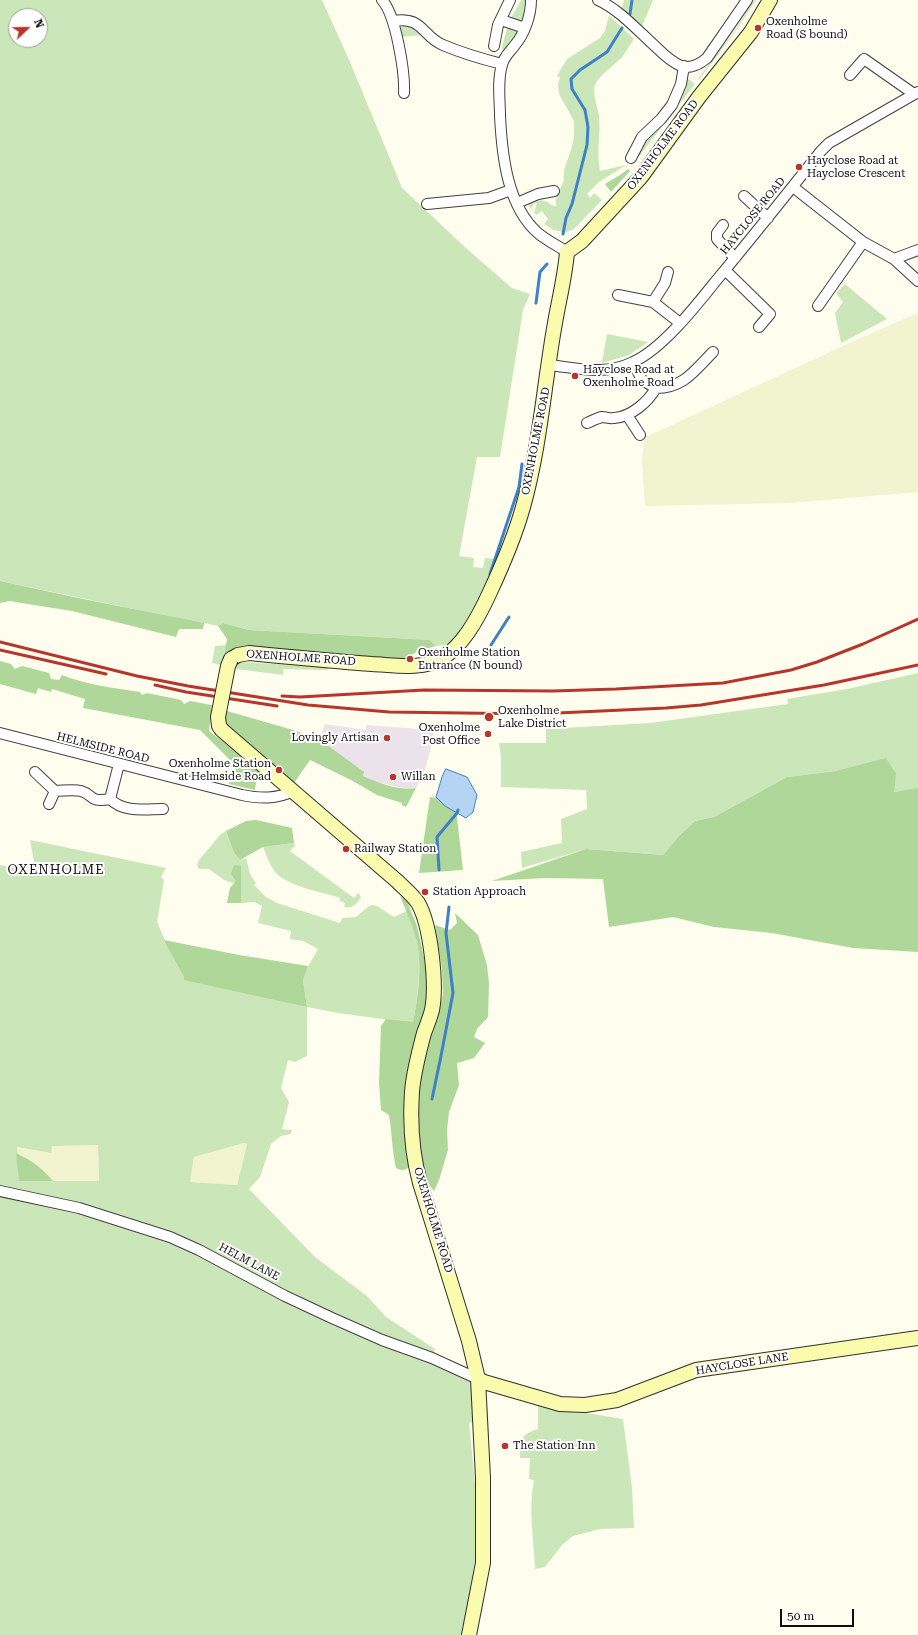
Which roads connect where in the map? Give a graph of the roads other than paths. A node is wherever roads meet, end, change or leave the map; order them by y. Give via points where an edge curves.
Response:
1 (382, 0) edge
2 (510, 0) edge
3 (531, 0) edge
4 (747, 0) edge
5 (770, 0) edge
6 (605, 1) edge
7 (501, 20) junction
8 (393, 21) junction
9 (524, 28) junction
10 (494, 46) dead end
11 (502, 64) junction
12 (684, 66) junction
13 (850, 75) dead end
14 (916, 93) edge
15 (404, 94) dead end
16 (631, 158) dead end
17 (793, 187) junction
18 (511, 190) junction
19 (554, 191) dead end
20 (744, 196) dead end
21 (517, 203) junction
22 (427, 204) dead end
23 (768, 218) junction
24 (723, 225) dead end
25 (863, 242) junction
26 (918, 250) edge
27 (567, 252) junction
28 (735, 258) junction
29 (894, 259) junction
30 (725, 270) junction
31 (668, 272) dead end
32 (918, 281) edge
33 (618, 295) dead end
34 (653, 302) junction
35 (818, 306) dead end
36 (680, 324) junction
37 (759, 327) dead end
38 (713, 352) dead end
39 (633, 362) junction
40 (549, 366) junction
41 (656, 388) junction
42 (627, 415) junction
43 (587, 422) dead end
44 (640, 434) dead end
45 (0, 733) edge
46 (119, 764) junction
47 (35, 772) dead end
48 (54, 791) junction
49 (294, 791) junction
50 (110, 799) junction
51 (49, 804) dead end
52 (163, 810) dead end
53 (0, 1191) edge
54 (918, 1338) edge
55 (478, 1379) junction
56 (468, 1635) edge

1 - 8 street
2 - 7 street
3 - 9 street
4 - 12 street via 707,58 698,64
5 - 27 main road, OXENHOLME ROAD via 751,32 636,183 582,241
6 - 12 street via 664,54
7 - 9 street
7 - 10 street
8 - 11 street via 414,22 440,45
8 - 15 street via 404,77
9 - 11 street
11 - 18 street via 501,127
12 - 16 street via 675,99 661,119 642,137
13 - 14 street, HAYCLOSE ROAD via 864,59
14 - 17 street, HAYCLOSE ROAD via 829,143
17 - 23 street, HAYCLOSE ROAD
17 - 25 street
18 - 21 street
18 - 22 street via 489,198
19 - 21 street via 538,194
20 - 23 street
21 - 27 street via 538,233
23 - 28 street, HAYCLOSE ROAD
24 - 28 street via 717,233 718,239
25 - 29 street
25 - 35 street
26 - 29 street
27 - 40 main road, OXENHOLME ROAD
28 - 30 street, HAYCLOSE ROAD
29 - 32 street
30 - 36 street, HAYCLOSE ROAD
30 - 37 street, HAYCLOSE ROAD via 770,314
31 - 34 street via 665,283
33 - 34 street
34 - 36 street
36 - 39 street, HAYCLOSE ROAD
38 - 41 street via 687,379 668,388
39 - 40 street, HAYCLOSE ROAD via 599,371
39 - 41 street via 642,380
40 - 49 main road, OXENHOLME ROAD, bridge via 527,490 518,524 478,616 455,648 435,662 416,665 344,662 249,653 231,659 218,717 219,726
41 - 42 street via 652,396
42 - 43 street via 602,417
42 - 44 street
45 - 46 street, HELMSIDE ROAD
46 - 49 street, HELMSIDE ROAD via 258,798 278,797
46 - 50 street
47 - 48 street
48 - 50 street via 81,791 94,800
48 - 51 street
49 - 55 main road, OXENHOLME ROAD via 408,891 424,917 431,951 434,994 412,1092 412,1136 418,1176 469,1341
50 - 52 street via 115,804 130,809
53 - 55 street, HELM LANE via 79,1208 170,1237 332,1318
54 - 55 main road, HAYCLOSE LANE via 696,1370 617,1400 585,1406 560,1404
55 - 56 main road, OXENHOLME ROAD via 483,1478 483,1563

